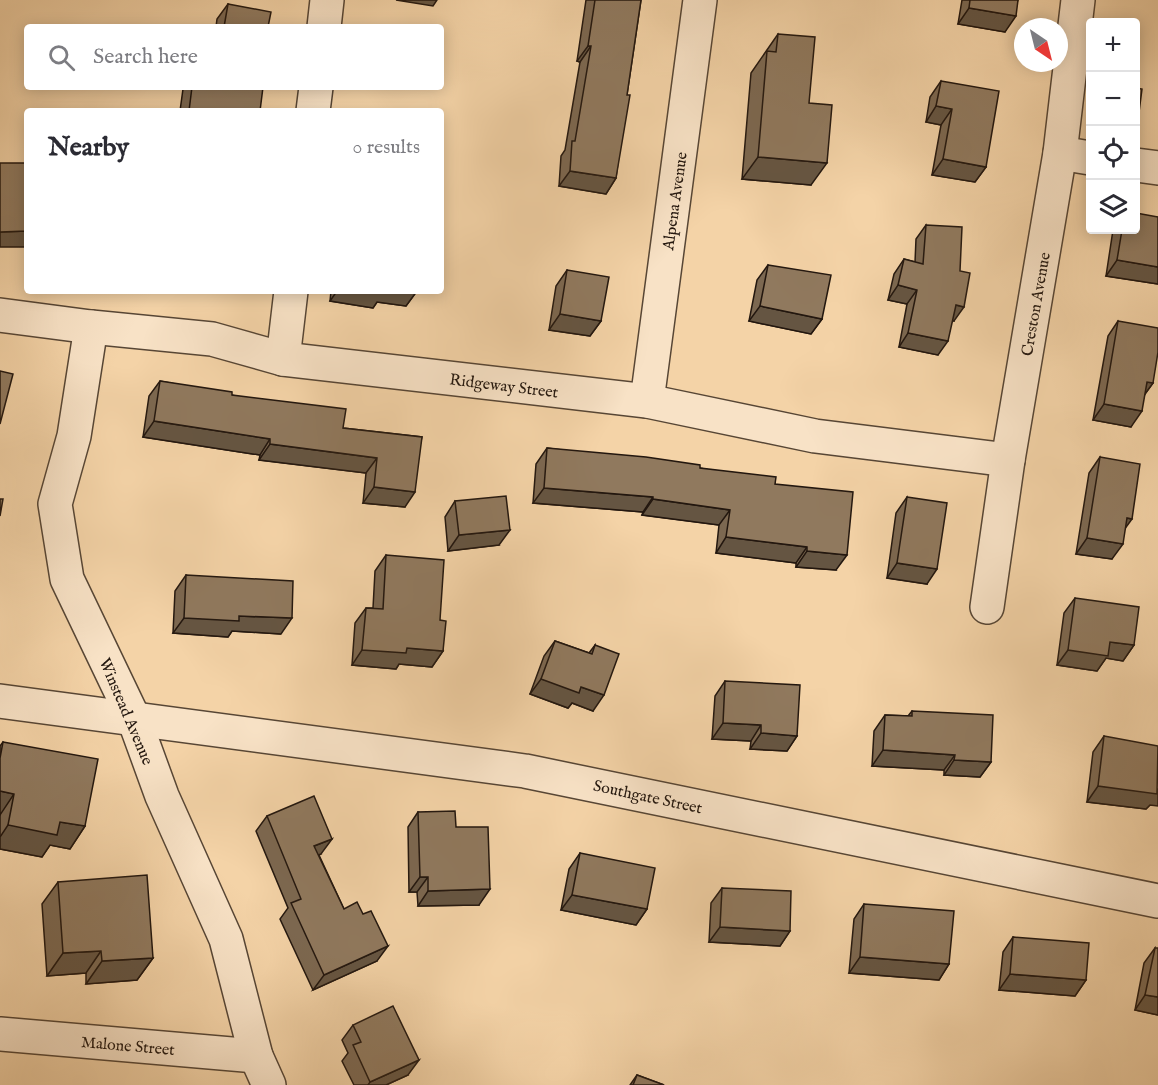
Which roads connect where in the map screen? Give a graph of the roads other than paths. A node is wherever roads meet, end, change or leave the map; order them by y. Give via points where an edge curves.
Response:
1 (327, 0) edge
2 (700, 0) edge
3 (1078, 0) edge
4 (324, 24) edge
5 (316, 90) edge
6 (313, 108) edge
7 (1075, 156) edge
8 (1140, 166) edge
9 (1158, 168) edge
10 (291, 294) edge
11 (0, 315) edge
12 (91, 327) junction
13 (283, 359) junction
14 (647, 401) junction
15 (1008, 460) junction
16 (987, 607) dead end
17 (0, 701) edge
18 (134, 719) junction
19 (1158, 901) edge
20 (0, 1034) edge
21 (263, 1070) edge

1 - 4 street
2 - 14 street, Alpena Avenue
3 - 7 street, Creston Avenue
5 - 6 street
7 - 15 street, Creston Avenue
8 - 9 street
10 - 13 street
11 - 12 street, Ridgeway Street
12 - 13 street, Ridgeway Street via 212,339
12 - 18 street, Winstead Avenue via 74,435 55,504 67,579
13 - 14 street, Ridgeway Street
14 - 15 street, Ridgeway Street via 815,436
15 - 16 street, Creston Avenue
17 - 18 street, Southgate Street
18 - 19 street, Southgate Street via 525,771
18 - 21 street, Winstead Avenue via 162,796 226,939
20 - 21 street, Malone Street

